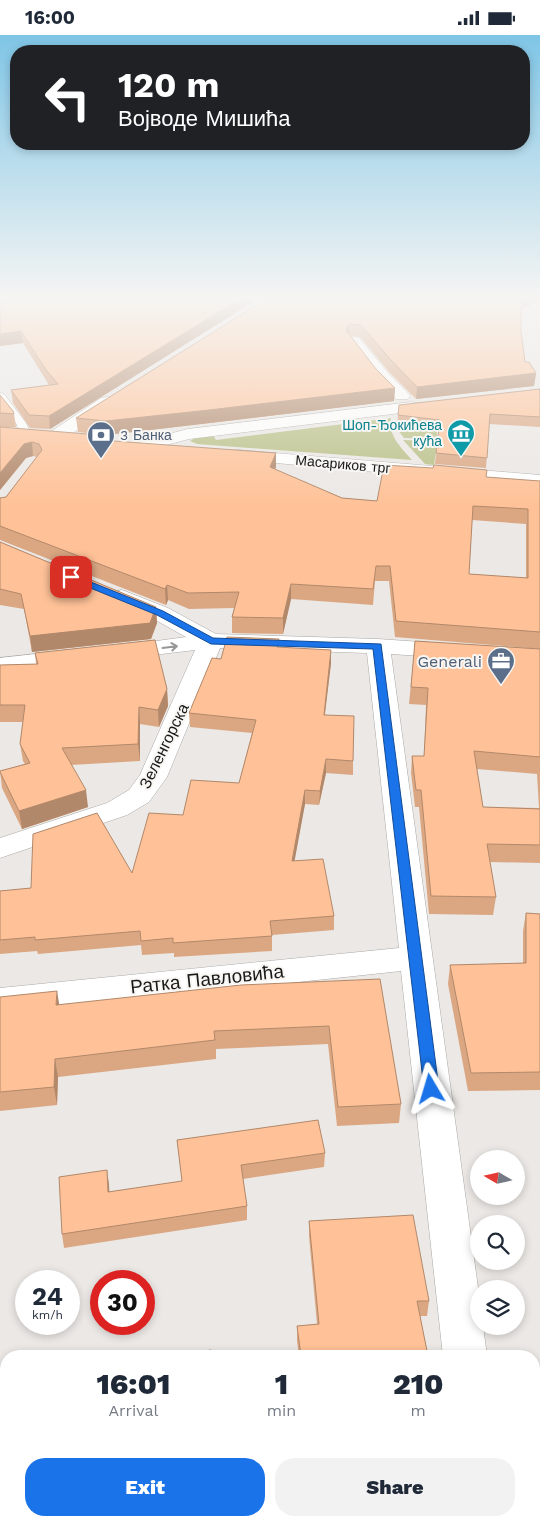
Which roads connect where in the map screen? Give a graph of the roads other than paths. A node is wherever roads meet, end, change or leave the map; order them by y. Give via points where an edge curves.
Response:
1 (374, 366) edge
2 (120, 394) edge
3 (0, 396) edge
4 (4, 433) edge
5 (25, 434) junction
6 (55, 437) junction
7 (83, 439) edge
8 (129, 443) edge
9 (147, 445) junction
10 (194, 451) edge
11 (223, 454) edge
12 (540, 481) edge
13 (107, 591) edge
14 (211, 641) junction
15 (378, 646) junction
16 (473, 653) edge
17 (0, 665) edge
18 (0, 848) edge
19 (415, 957) junction
20 (0, 1001) edge
21 (464, 1350) edge

1 - 9 street via 411,407 229,427
2 - 6 street
3 - 5 lane via 21,423
4 - 5 street
5 - 6 street
6 - 7 street
8 - 9 street
9 - 10 street
11 - 12 street, Масариков трг
13 - 14 street via 160,613
14 - 15 street
17 -> 14 street
14 - 18 street, Зеленгорска via 153,777 140,796 117,809
15 - 16 street
15 - 19 street
19 - 20 street, Ратка Павловића
19 - 21 street

